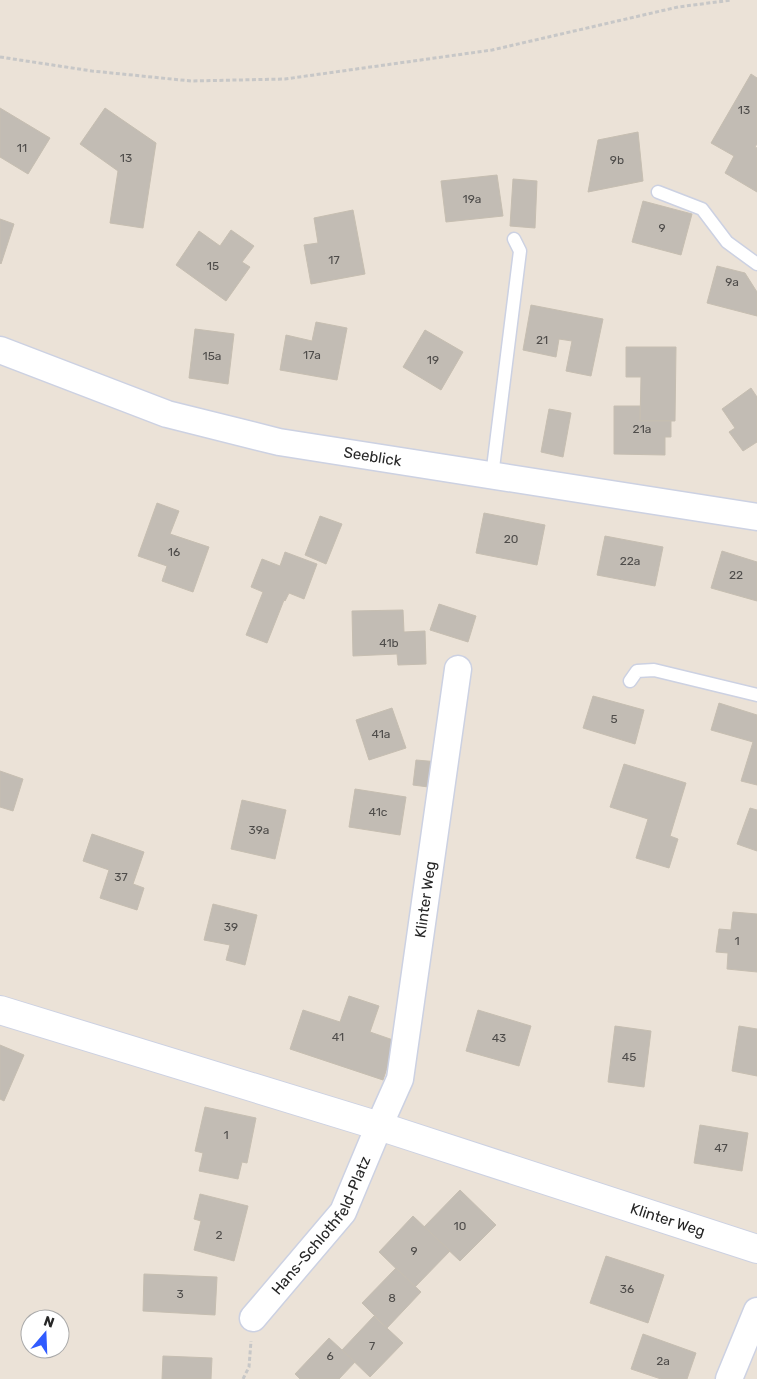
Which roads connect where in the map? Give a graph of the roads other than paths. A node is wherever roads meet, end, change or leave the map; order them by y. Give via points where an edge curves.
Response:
1 (658, 192) dead end
2 (514, 239) dead end
3 (757, 264) edge
4 (0, 350) edge
5 (492, 476) junction
6 (757, 517) edge
7 (458, 668) dead end
8 (630, 681) dead end
9 (757, 695) edge
10 (0, 1010) edge
11 (379, 1126) junction
12 (757, 1250) edge
13 (757, 1311) edge
14 (253, 1318) road end
15 (729, 1379) edge

1 - 3 lane via 702,209 727,242
2 - 5 lane via 520,251
4 - 5 street, Seeblick via 167,414 279,442
5 - 6 street, Seeblick
7 - 11 street, Klinter Weg via 400,1079
8 - 9 lane via 637,671 654,670
10 - 11 street, Klinter Weg
11 - 12 street, Klinter Weg
11 - 14 street, Hans-Schlothfeld-Platz via 343,1212
13 - 15 street

